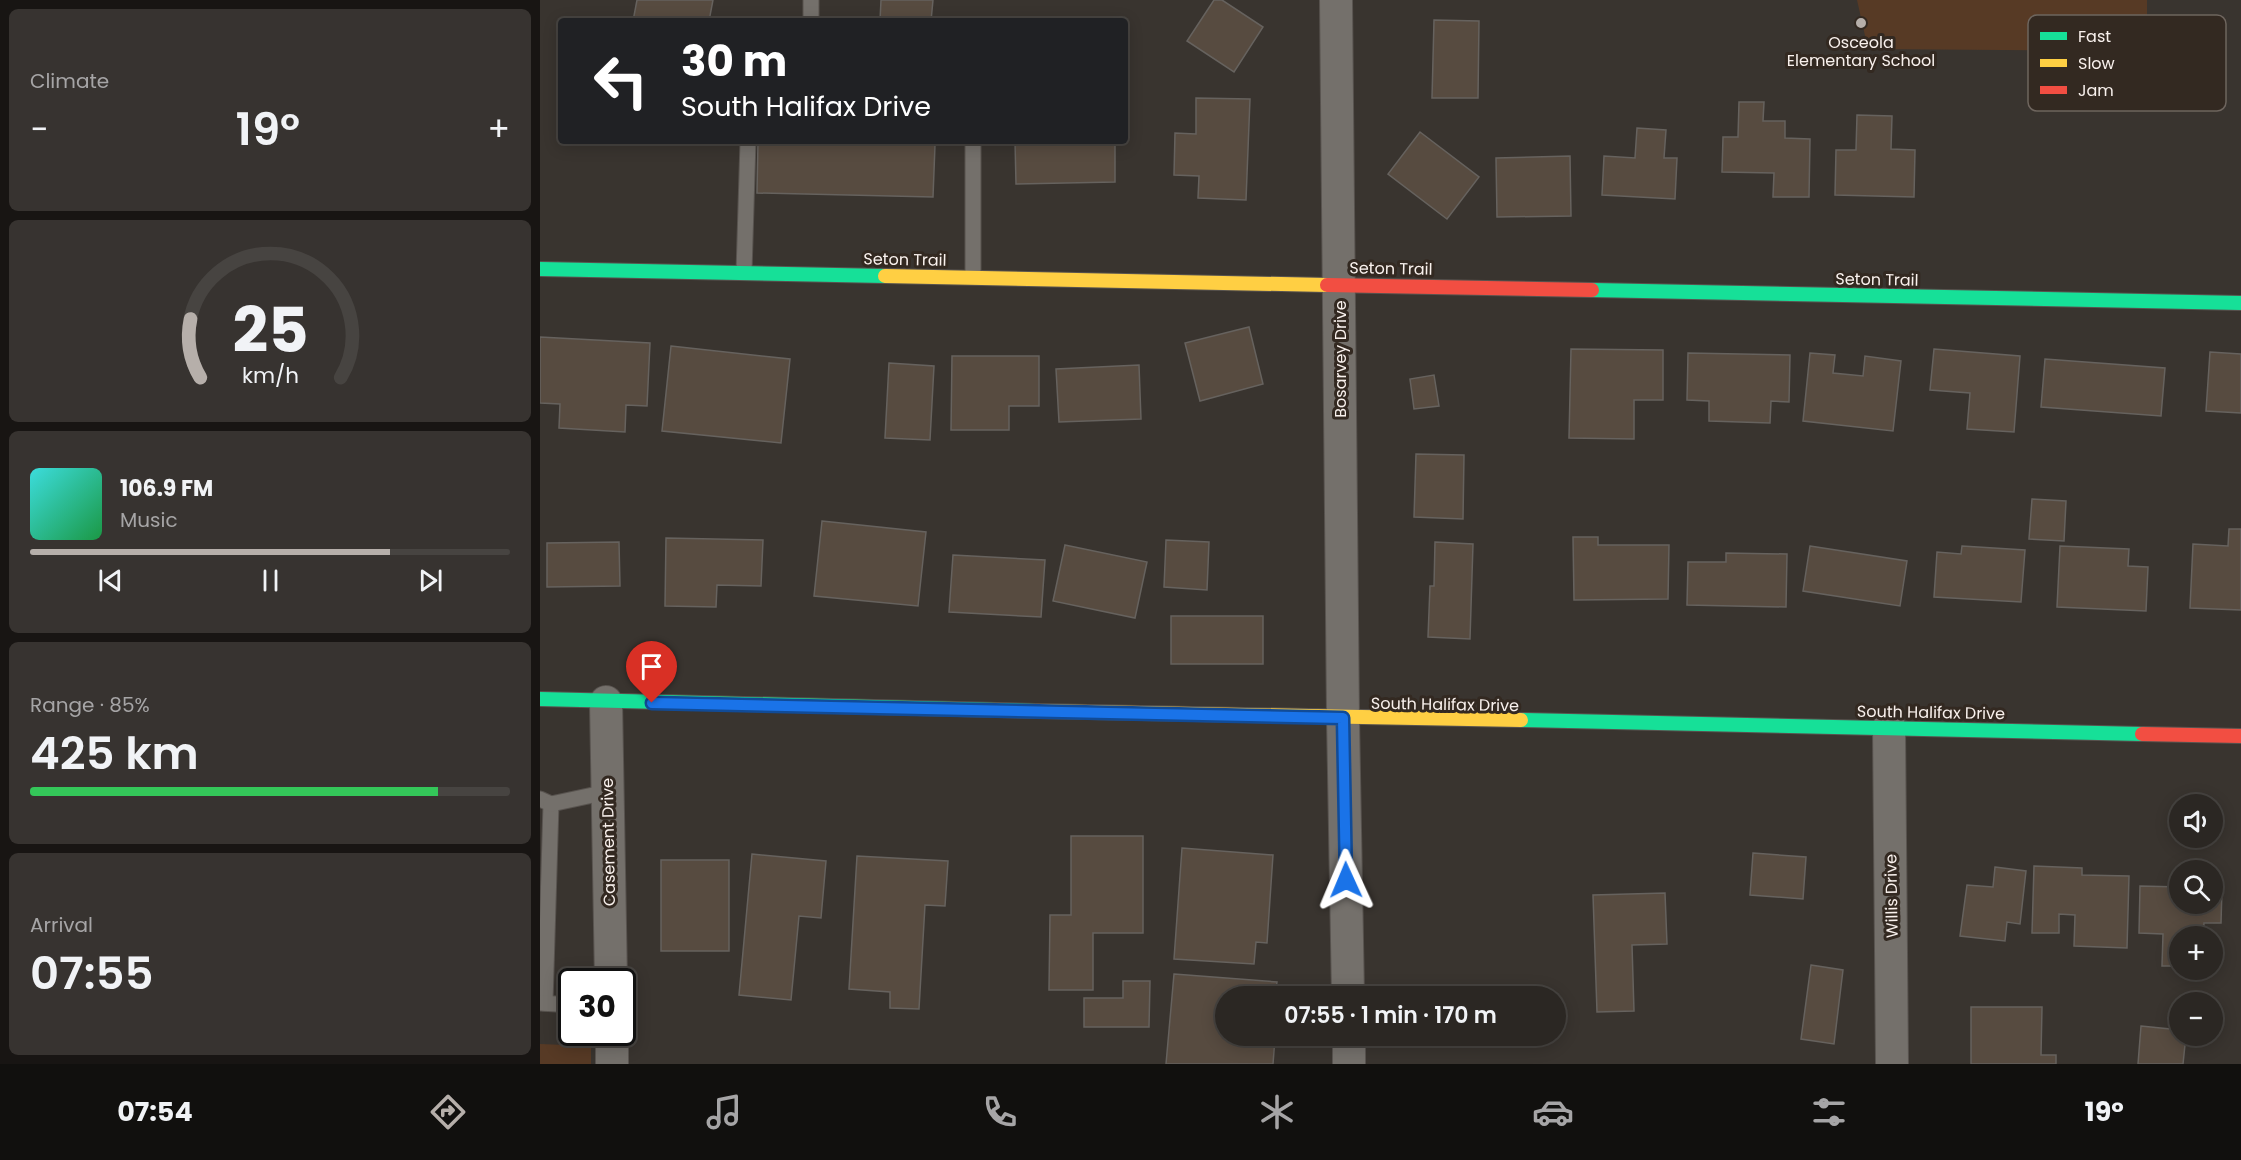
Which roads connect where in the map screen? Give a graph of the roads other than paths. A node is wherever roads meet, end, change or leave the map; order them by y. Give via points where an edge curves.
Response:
1 (811, 0) edge
2 (1336, 0) edge
3 (812, 18) edge
4 (748, 144) edge
5 (973, 144) edge
6 (540, 269) edge
7 (744, 272) junction
8 (973, 276) junction
9 (1339, 284) junction
10 (2241, 303) edge
11 (540, 699) edge
12 (606, 702) junction
13 (1343, 718) junction
14 (1889, 727) junction
15 (2241, 736) edge
16 (607, 792) junction
17 (545, 801) edge
18 (611, 968) edge
19 (1348, 986) edge
20 (542, 1003) edge
21 (558, 1004) edge
22 (612, 1046) edge
23 (1349, 1046) edge
24 (612, 1064) edge
25 (1349, 1064) edge
26 (1892, 1064) edge

1 - 3 lane
2 - 9 street, Bosarvey Drive
4 - 7 lane
5 - 8 lane
6 - 7 street, Seton Trail
7 - 8 street, Seton Trail
8 - 9 street, Seton Trail
9 - 10 street, Seton Trail
9 - 13 street, Bosarvey Drive
11 - 12 street, South Halifax Drive
12 - 13 street, South Halifax Drive
12 - 16 street, Casement Drive
13 - 14 street, South Halifax Drive
13 - 19 street, Bosarvey Drive
14 - 15 street, South Halifax Drive
14 - 26 street, Willis Drive
16 - 17 lane
16 - 18 street, Casement Drive
17 - 20 lane
20 - 21 lane
22 - 24 street
23 - 25 street

